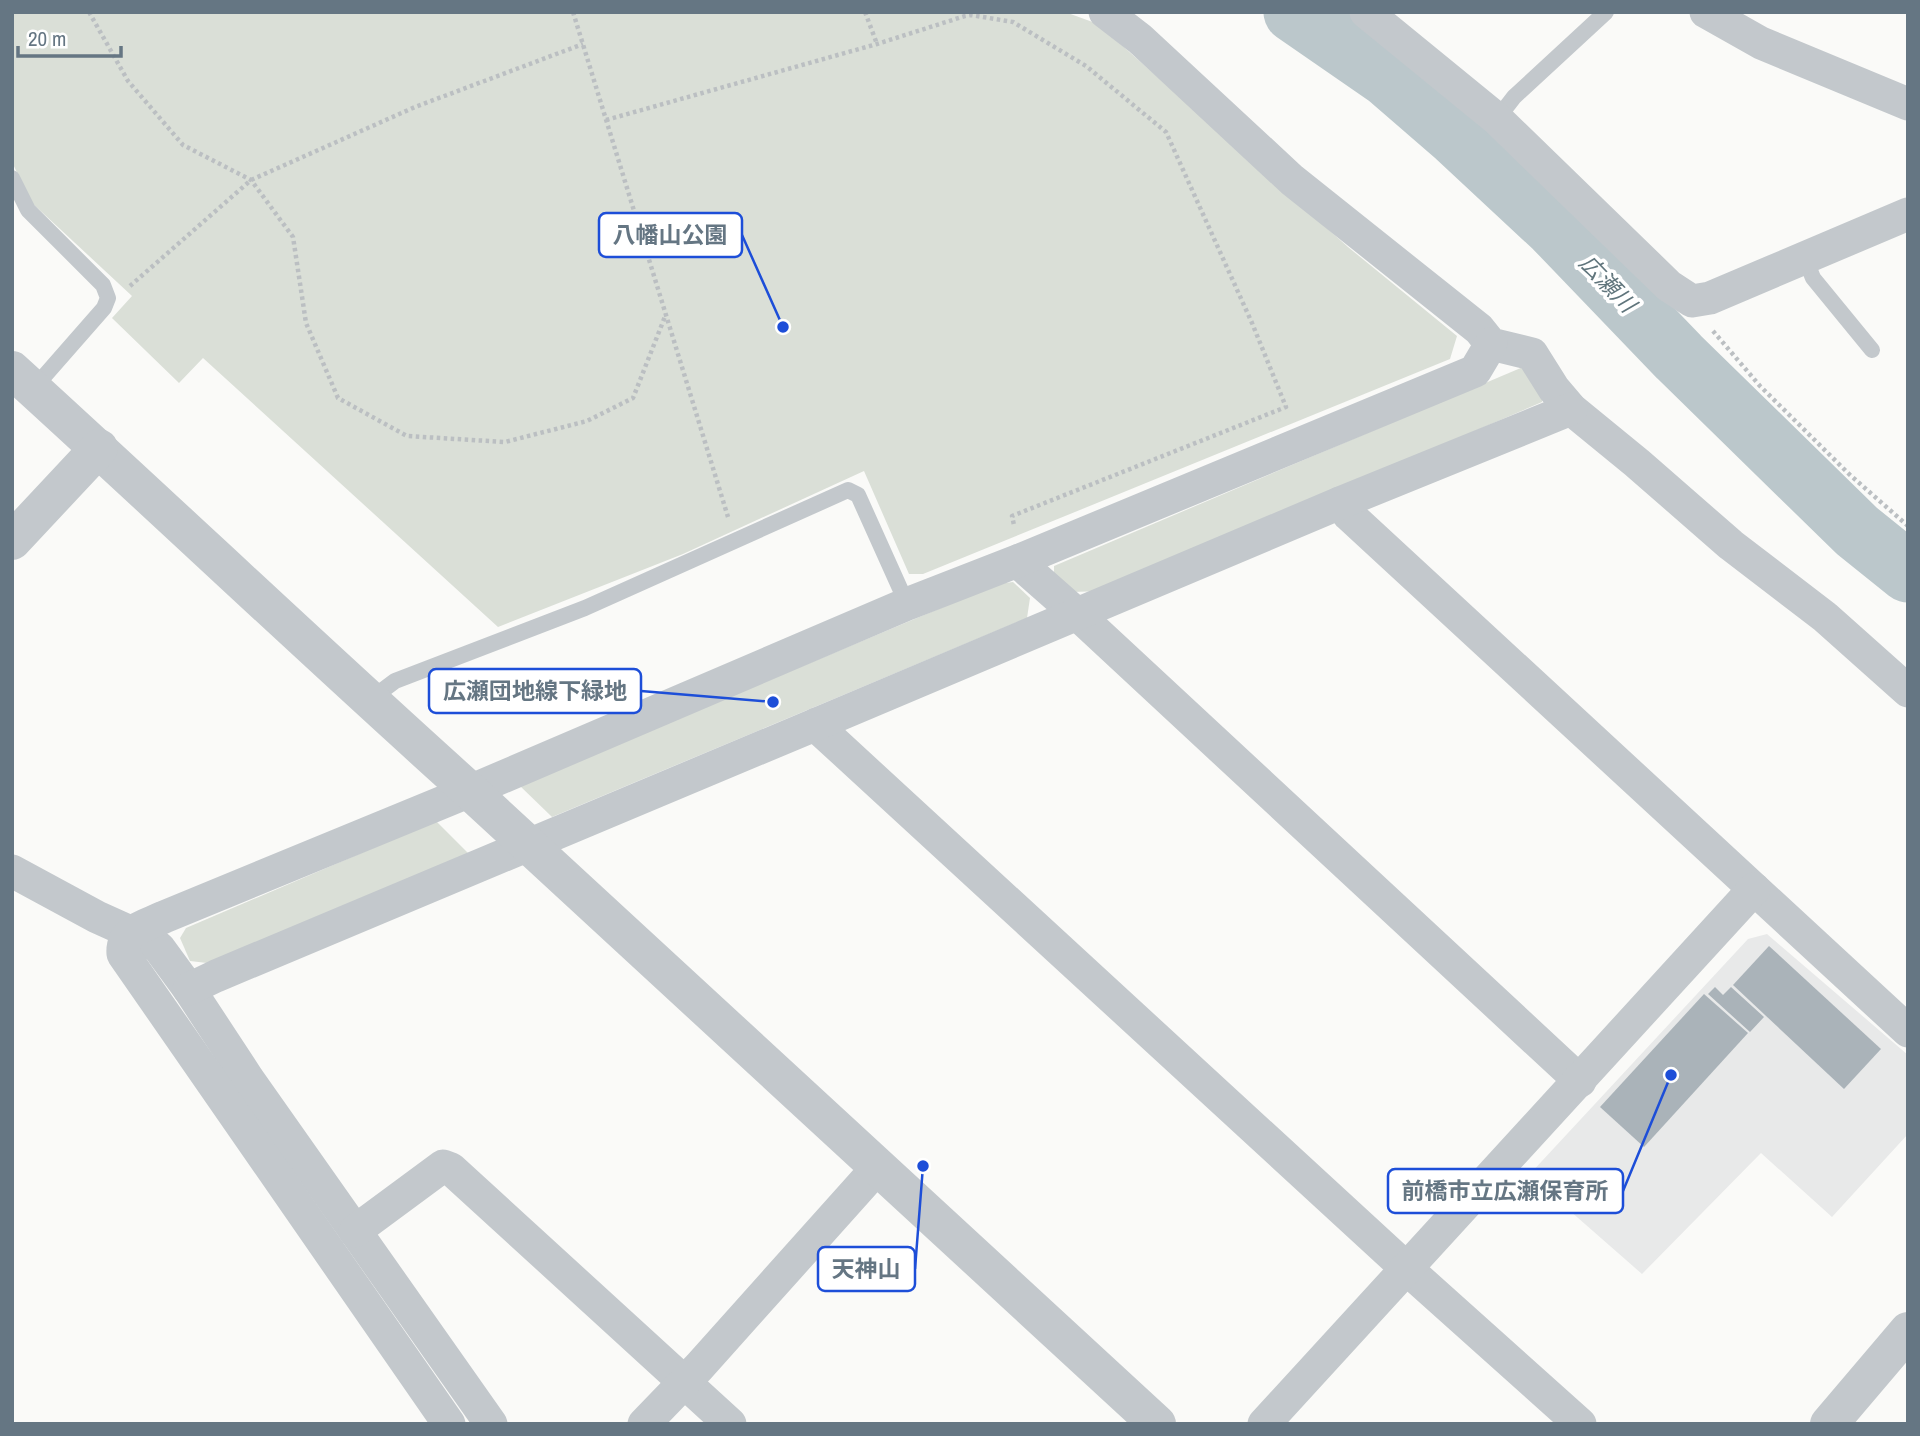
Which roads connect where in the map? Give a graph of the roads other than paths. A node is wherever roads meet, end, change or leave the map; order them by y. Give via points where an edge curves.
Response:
1 (1105, 12) edge
2 (1366, 12) edge
3 (1606, 12) edge
4 (1706, 12) edge
5 (1908, 104) edge
6 (1497, 119) junction
7 (12, 178) edge
8 (1908, 214) edge
9 (1805, 258) junction
10 (1491, 344) junction
11 (1872, 350) dead end
12 (23, 380) edge
13 (1571, 409) junction
14 (99, 448) junction
15 (1340, 503) junction
16 (12, 541) edge
17 (1020, 561) junction
18 (907, 604) junction
19 (1077, 614) junction
20 (1908, 691) edge
21 (371, 703) junction
22 (817, 724) junction
23 (470, 791) junction
24 (528, 845) junction
25 (12, 871) edge
26 (1754, 889) junction
27 (132, 932) junction
28 (190, 989) junction
29 (1908, 1031) edge
30 (1580, 1081) junction
31 (878, 1167) junction
32 (355, 1231) junction
33 (1407, 1269) junction
34 (1908, 1331) edge
35 (684, 1381) junction
36 (449, 1424) edge
37 (491, 1424) edge
38 (644, 1424) edge
39 (730, 1424) edge
40 (1157, 1424) edge
41 (1264, 1424) edge
42 (1580, 1424) edge
43 (1829, 1424) edge

1 - 10 street via 1292,180 1479,329
2 - 6 street
3 - 6 lane via 1514,97
4 - 5 street via 1761,43
6 - 9 street via 1669,286 1692,301 1710,298
7 - 12 lane via 28,211 103,285 108,298 104,307
8 - 9 street
9 - 11 lane via 1813,278
10 - 13 street via 1532,354
10 - 17 street via 1475,371
12 - 14 street
13 - 15 street
13 - 20 street
14 - 16 street
14 - 21 street
15 - 19 street
15 - 26 street
17 - 18 street
17 - 19 street
18 - 21 lane via 858,495 848,490 585,608 394,681
18 - 23 street
19 - 22 street
19 - 30 street
21 - 23 street
22 - 24 street
22 - 33 street
23 - 24 street
23 - 27 street
24 - 28 street
24 - 31 street
25 - 27 street
26 - 29 street
26 - 30 street
27 - 28 street via 159,948
27 - 36 street via 124,939 122,954
28 - 32 street
30 - 33 street
31 - 35 street
31 - 40 street
32 - 35 street via 443,1166 451,1168
32 - 37 street
33 - 41 street
33 - 42 street
34 - 43 street
35 - 38 street
35 - 39 street

